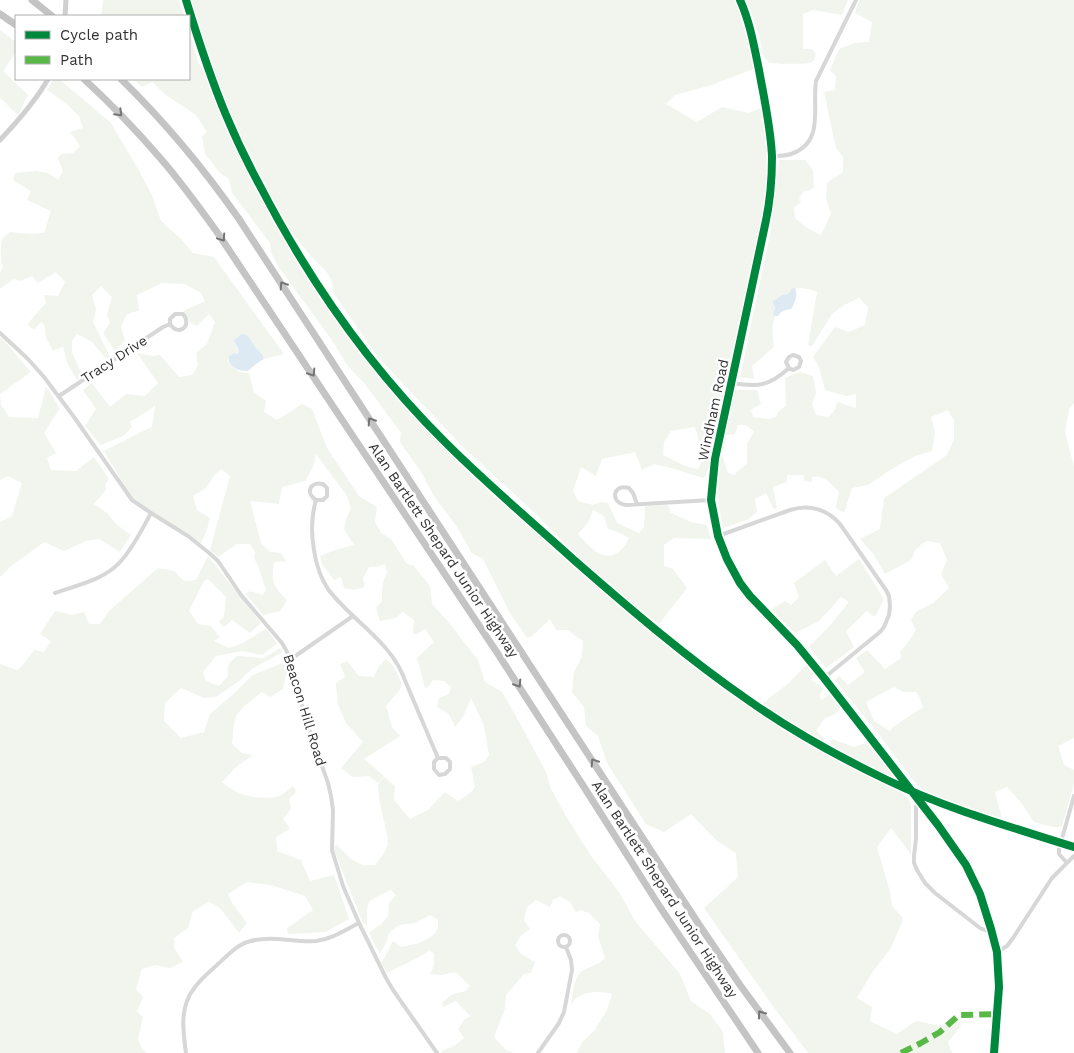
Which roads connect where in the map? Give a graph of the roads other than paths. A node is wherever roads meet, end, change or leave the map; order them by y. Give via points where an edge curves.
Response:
1 (32, 0) edge
2 (66, 0) edge
3 (740, 0) edge
4 (856, 0) edge
5 (0, 14) edge
6 (51, 15) edge
7 (65, 15) edge
8 (15, 24) edge
9 (47, 80) edge
10 (85, 80) edge
11 (122, 80) edge
12 (0, 140) edge
13 (772, 156) junction
14 (170, 324) junction
15 (0, 333) edge
16 (789, 368) junction
17 (731, 383) junction
18 (59, 396) junction
19 (316, 500) junction
20 (711, 500) junction
21 (637, 504) junction
22 (151, 513) junction
23 (718, 536) junction
24 (55, 593) dead end
25 (353, 616) junction
26 (291, 659) junction
27 (824, 678) junction
28 (438, 758) junction
29 (1074, 796) edge
30 (918, 800) junction
31 (1074, 856) edge
32 (1066, 863) junction
33 (358, 923) junction
34 (992, 933) junction
35 (566, 947) dead end
36 (998, 952) junction
37 (996, 1052) edge
38 (186, 1053) edge
39 (437, 1053) edge
40 (538, 1053) edge
41 (758, 1053) edge
42 (790, 1053) edge

1 - 6 highway
2 - 7 street
3 - 13 street, Windham Road via 756,55
4 - 13 street via 816,82 815,122 811,138 798,151
5 - 8 highway
9 - 12 street via 30,108
10 -> 41 highway, Alan Bartlett Shepard Junior Highway via 161,158 217,232
42 -> 11 highway, Alan Bartlett Shepard Junior Highway via 704,932 239,219 179,141
13 - 17 street, Windham Road via 767,218
14 - 14 street, Tracy Drive via 171,317 176,314 183,314 186,319 182,330 175,330
14 - 18 street, Tracy Drive
15 - 18 street, Beacon Hill Road
16 - 16 street via 795,370 799,367 799,357 793,355 788,358 786,364
16 - 17 street via 763,384
17 - 20 street, Windham Road via 715,459
18 - 22 street, Beacon Hill Road via 127,494
19 - 19 street via 310,490 315,484 323,484 328,490 327,496
19 - 25 street via 311,531 318,569 330,593
20 - 21 street
20 - 23 street, Windham Road
21 - 21 street via 629,488 616,491 615,497 620,504
22 - 24 street via 115,568 98,578
22 - 26 street, Beacon Hill Road via 188,536 218,562
23 - 27 street, Windham Road via 740,583
23 - 27 street via 800,507 822,510 840,524 886,590 890,609 882,630
25 - 26 street
25 - 28 street via 395,660
26 - 33 street, Beacon Hill Road via 298,692 331,796 332,850
27 - 30 street, Windham Road
28 - 28 street via 446,758 450,764 445,774 437,774 434,769 433,764
29 - 32 street via 1059,849
30 - 34 street, Windham Road via 966,865 980,894
30 - 34 street via 914,856 917,870 935,893 980,928
31 - 32 street
32 - 36 street via 1052,878 1007,946
33 - 38 street via 317,940 265,939 238,947 189,995 182,1022
33 - 39 street, Beacon Hill Road via 393,990
34 - 36 street, Windham Road
35 - 40 street via 572,970 564,1012
36 - 37 street, Windham Road

